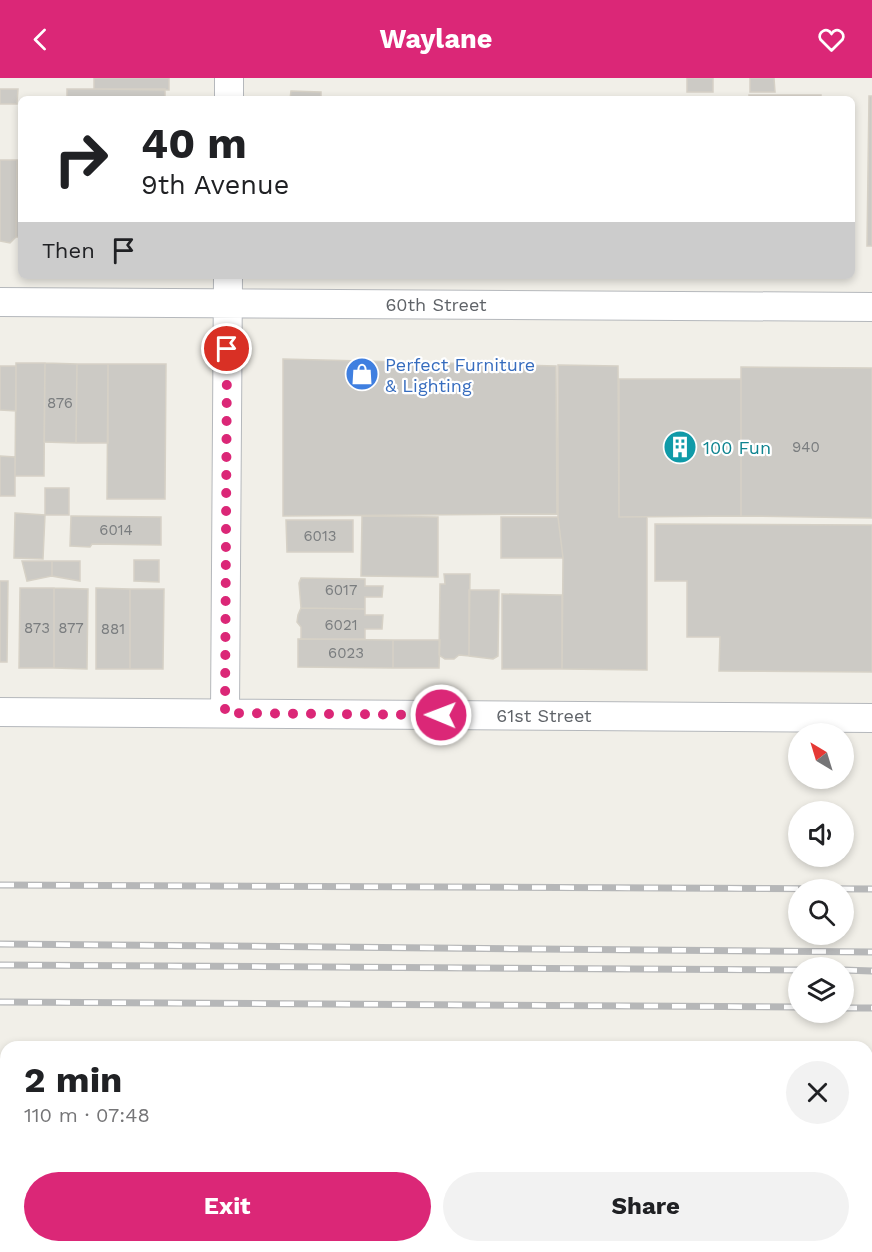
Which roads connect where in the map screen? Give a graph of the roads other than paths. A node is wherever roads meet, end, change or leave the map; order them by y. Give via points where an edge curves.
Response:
1 (229, 78) edge
2 (229, 96) edge
3 (228, 290) edge
4 (0, 302) edge
5 (872, 307) edge
6 (0, 711) edge
7 (225, 713) junction
8 (872, 718) edge

1 - 2 street
3 - 4 street, 60th Street
3 - 5 street, 60th Street
3 - 7 street
6 - 7 street, 61st Street
7 - 8 street, 61st Street

